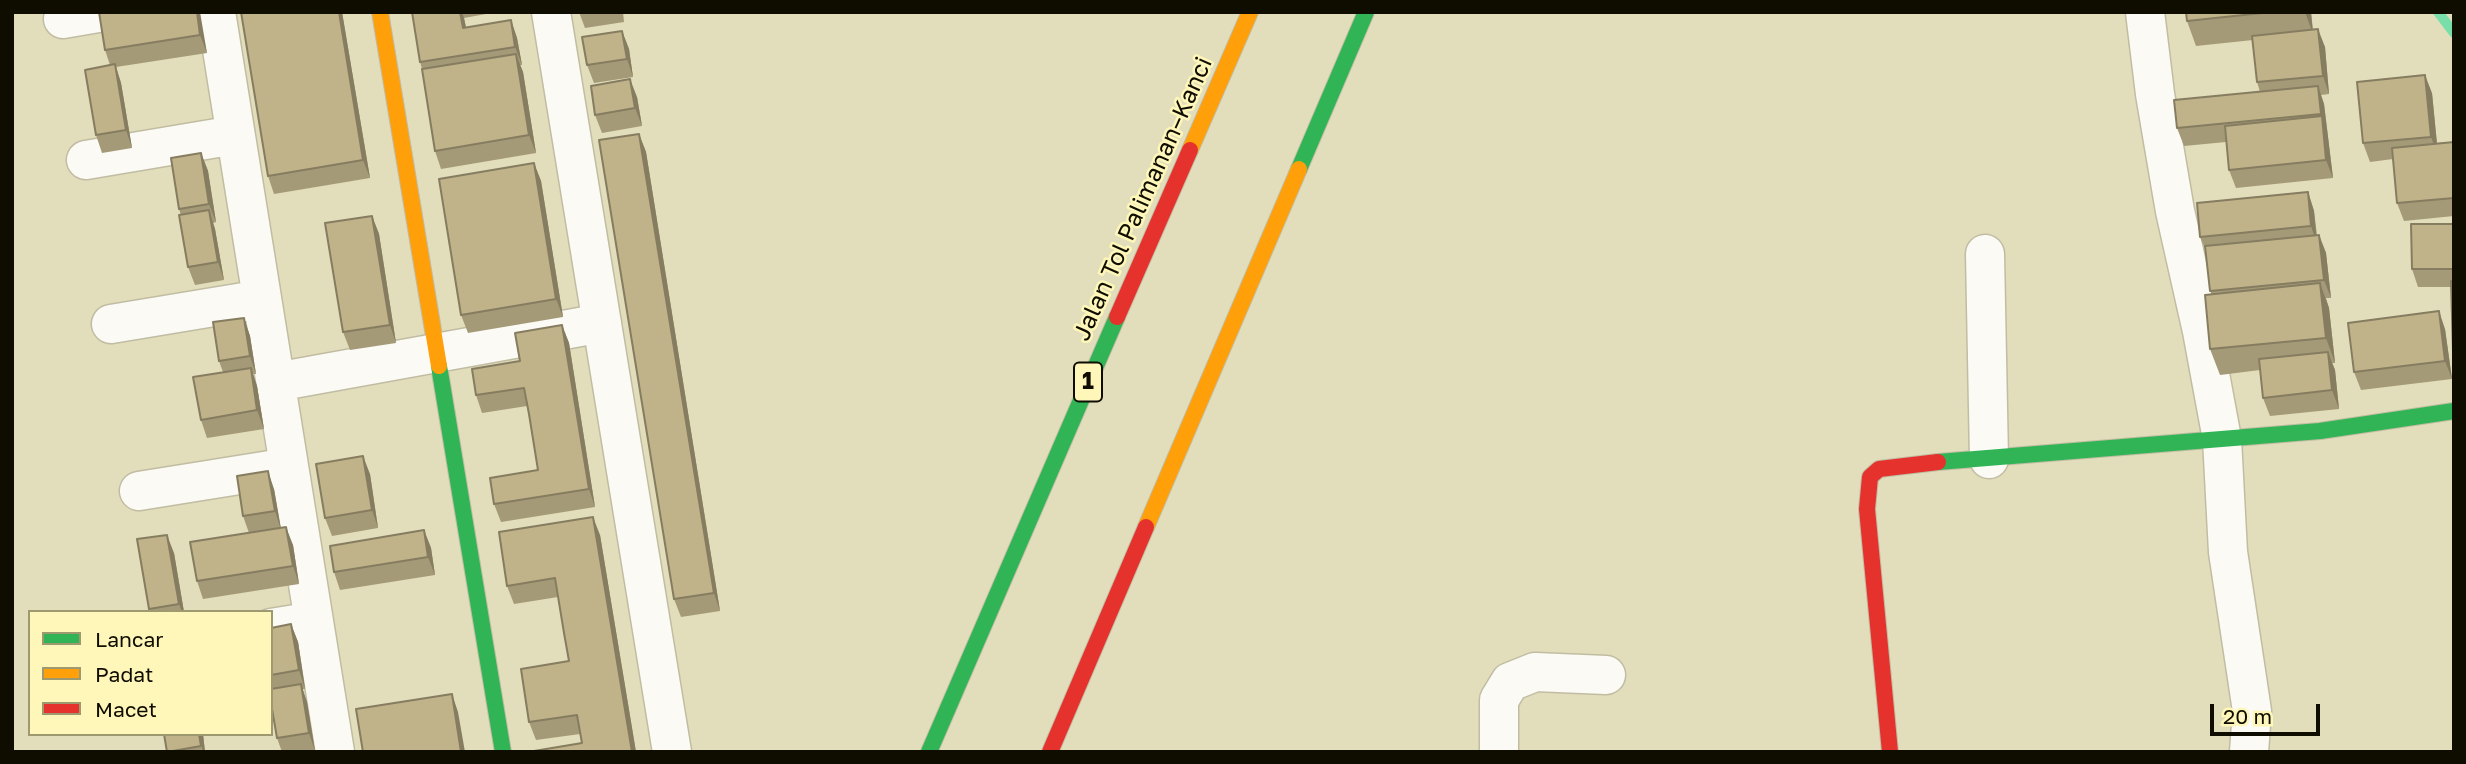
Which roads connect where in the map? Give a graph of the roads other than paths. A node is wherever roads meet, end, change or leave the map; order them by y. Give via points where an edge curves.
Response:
1 (104, 12) edge
2 (216, 12) edge
3 (380, 12) edge
4 (551, 12) edge
5 (1250, 12) edge
6 (1366, 12) edge
7 (2145, 12) edge
8 (63, 19) dead end
9 (235, 135) junction
10 (86, 160) dead end
11 (1985, 254) dead end
12 (262, 299) junction
13 (602, 323) junction
14 (111, 324) dead end
15 (436, 351) junction
16 (276, 382) junction
17 (2454, 411) edge
18 (2222, 439) junction
19 (1989, 459) junction
20 (289, 467) junction
21 (139, 491) dead end
22 (314, 621) junction
23 (273, 628) edge
24 (1606, 675) dead end
25 (335, 752) edge
26 (502, 752) edge
27 (672, 752) edge
28 (929, 752) edge
29 (1050, 752) edge
30 (1499, 752) edge
31 (1890, 752) edge
32 (2249, 752) edge

1 - 8 street
2 - 9 street
3 - 15 main road
4 - 13 street
5 - 28 main road, Jalan Tol Palimanan–Kanci / 1
6 - 29 main road
7 - 18 street via 2175,211
9 - 10 street
9 - 12 street
11 - 19 street
12 - 14 street
12 - 16 street
13 - 15 street
13 - 27 street
15 - 16 street
15 - 26 main road
16 - 20 street
17 - 18 main road via 2320,431
18 - 19 main road
18 - 32 street via 2228,552 2252,711
19 - 31 main road via 1904,465 1879,469 1870,477 1867,509
20 - 21 street
20 - 22 street
22 - 23 street
22 - 25 street
24 - 30 street via 1535,672 1510,682 1499,700

